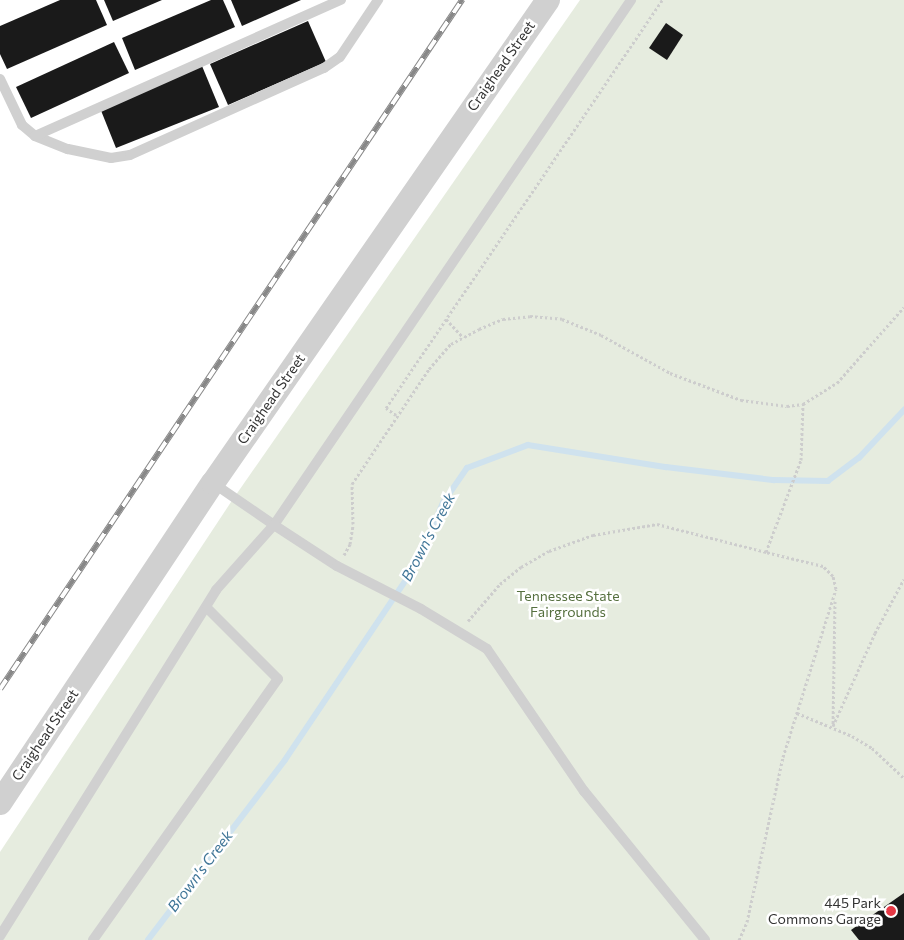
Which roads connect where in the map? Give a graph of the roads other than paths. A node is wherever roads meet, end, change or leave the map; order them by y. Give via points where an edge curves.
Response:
1 (340, 0) edge
2 (378, 0) edge
3 (548, 0) edge
4 (631, 0) edge
5 (0, 79) edge
6 (34, 136) junction
7 (213, 483) junction
8 (274, 525) junction
9 (207, 608) junction
10 (0, 803) edge
11 (0, 936) edge
12 (93, 940) edge
13 (705, 940) edge

1 - 6 lane
2 - 6 lane via 340,57 324,68 130,155 110,158
3 - 7 street, Craighead Street
4 - 8 lane
5 - 6 lane via 22,125
7 - 8 lane
7 - 10 street, Craighead Street
8 - 9 lane via 216,590
8 - 13 lane via 337,566 422,609 487,649 584,791
9 - 11 lane
9 - 12 lane via 278,679

